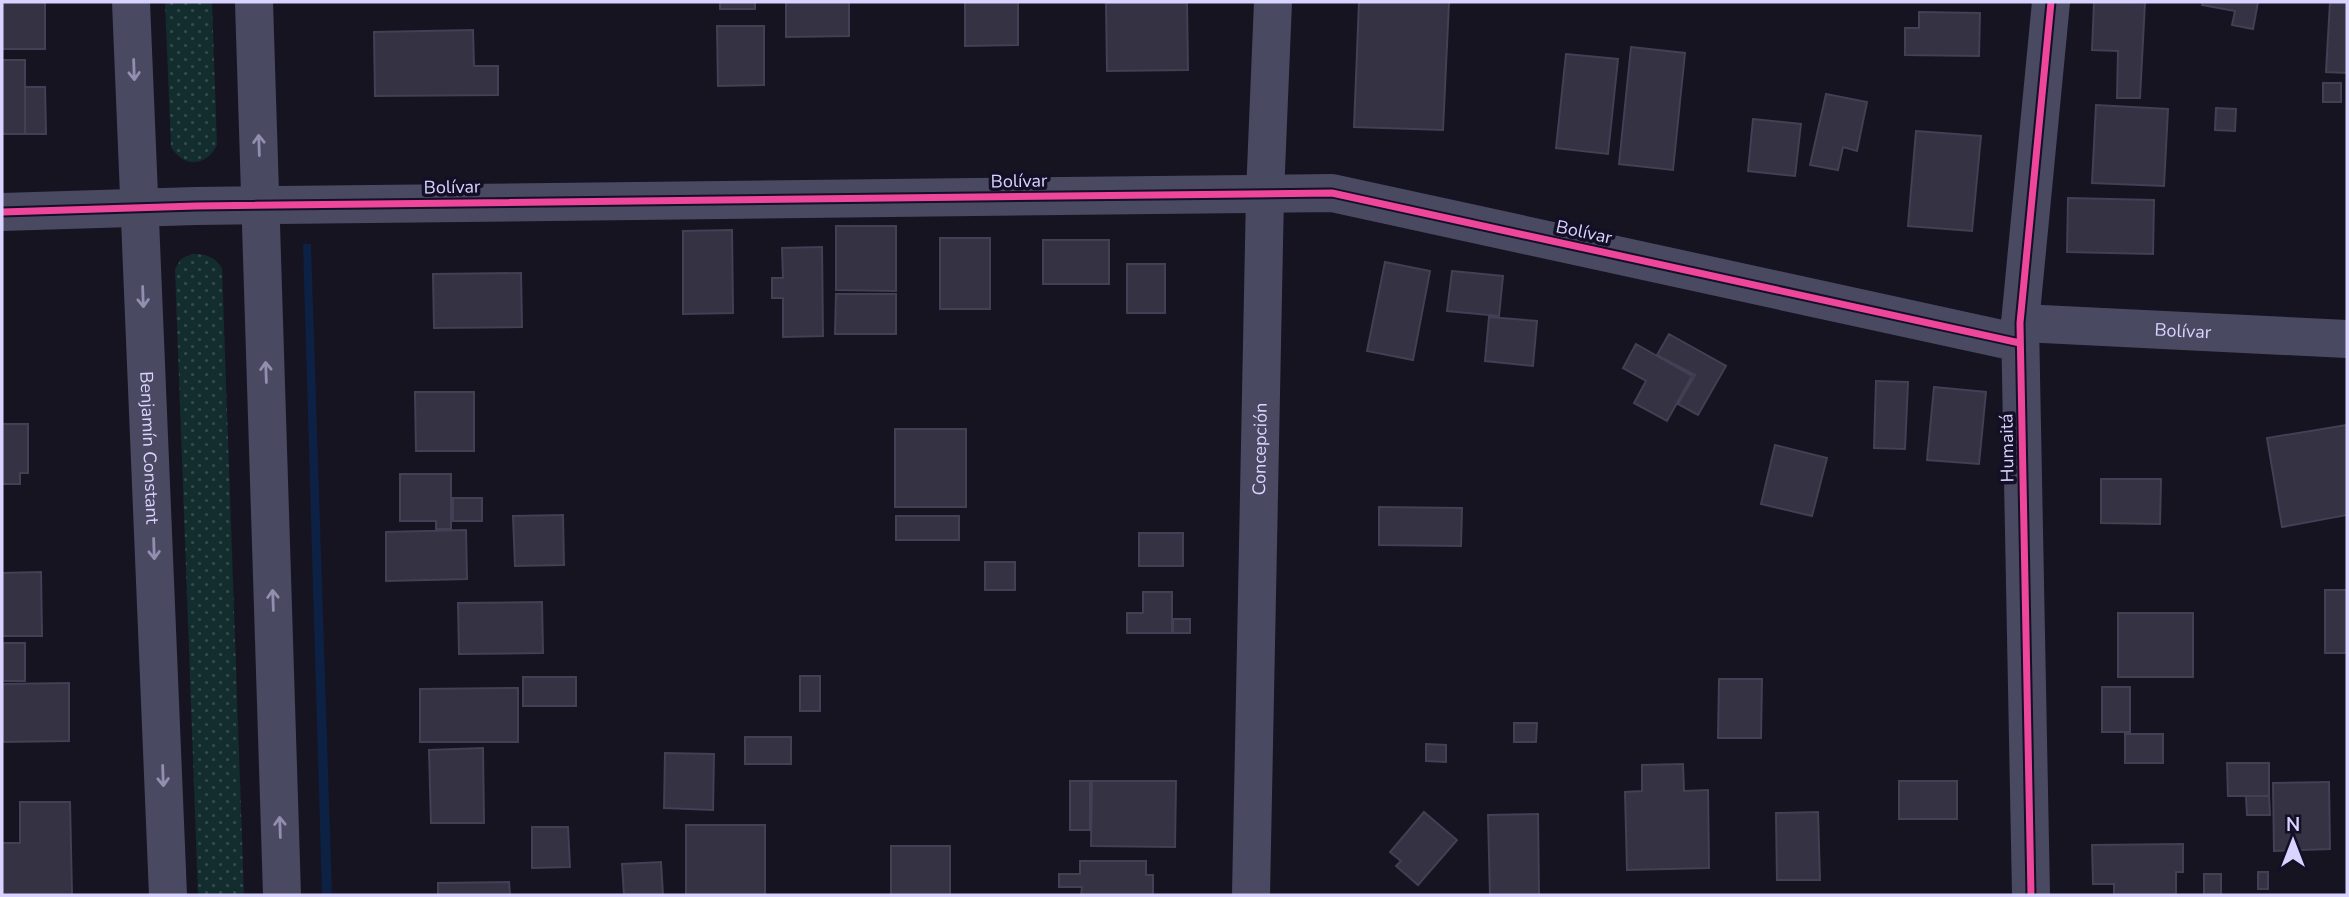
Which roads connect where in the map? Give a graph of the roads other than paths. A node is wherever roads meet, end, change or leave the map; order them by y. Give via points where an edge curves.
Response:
1 (131, 2) edge
2 (254, 2) edge
3 (1273, 2) edge
4 (2051, 2) edge
5 (1265, 194) junction
6 (260, 205) junction
7 (140, 208) junction
8 (2, 212) edge
9 (2020, 333) junction
10 (2347, 339) edge
11 (168, 895) edge
12 (282, 895) edge
13 (1251, 895) edge
14 (2031, 895) edge

1 -> 7 street, Benjamín Constant
6 -> 2 street
3 - 5 street, Concepción
4 - 9 street, Humaitá
5 - 6 street, Bolívar
5 - 9 street, Bolívar via 1332,193
5 - 13 street, Concepción
6 - 7 street, Bolívar
12 -> 6 street
7 - 8 street, Bolívar
7 -> 11 street, Benjamín Constant
9 - 10 street, Bolívar
9 - 14 street, Humaitá

